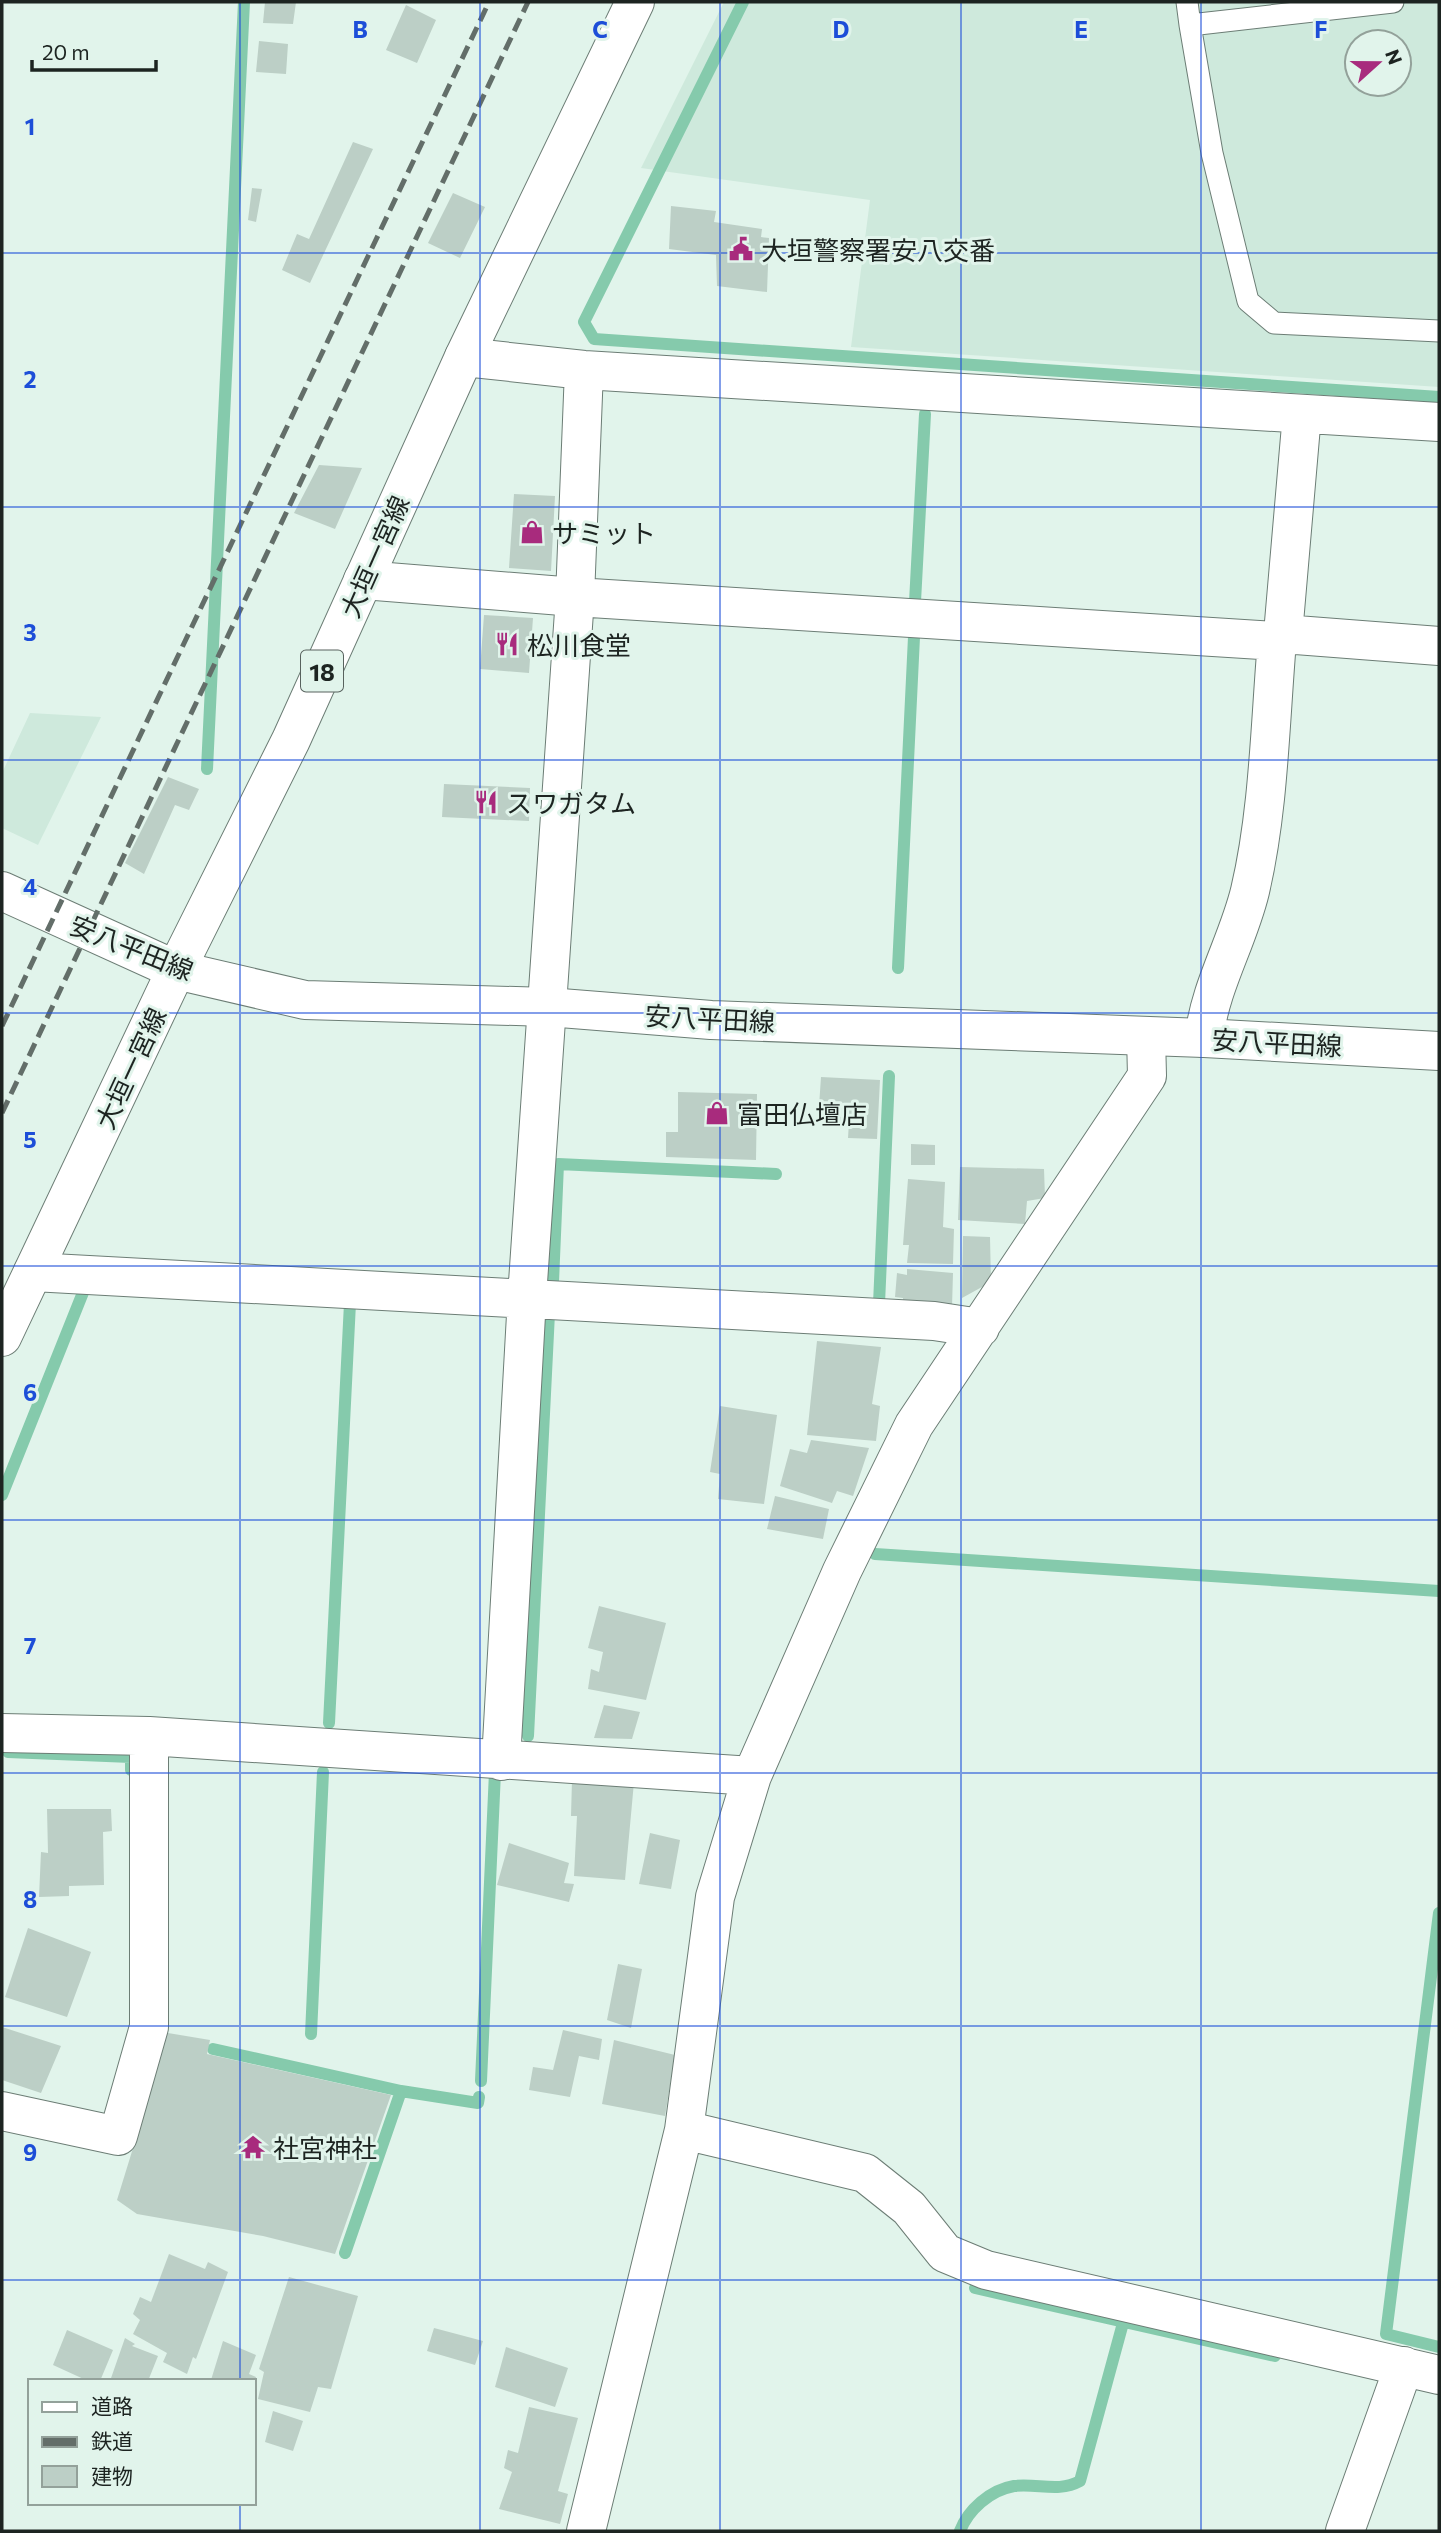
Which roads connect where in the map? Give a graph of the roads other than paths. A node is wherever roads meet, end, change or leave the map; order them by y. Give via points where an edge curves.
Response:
1 (635, 2) edge
2 (1187, 2) edge
3 (1393, 2) edge
4 (1190, 25) junction
5 (1439, 331) edge
6 (464, 357) junction
7 (584, 370) junction
8 (1302, 414) junction
9 (1439, 422) edge
10 (363, 580) junction
11 (575, 597) junction
12 (1280, 637) junction
13 (1439, 646) edge
14 (2, 891) edge
15 (176, 970) junction
16 (548, 1007) junction
17 (1146, 1037) junction
18 (1204, 1038) junction
19 (1439, 1051) edge
20 (33, 1272) junction
21 (527, 1297) junction
22 (980, 1328) junction
23 (2, 1337) edge
24 (2, 1733) edge
25 (149, 1736) junction
26 (502, 1761) junction
27 (752, 1776) junction
28 (2, 2111) edge
29 (684, 2130) junction
30 (1422, 2370) edge
31 (586, 2531) edge
32 (1345, 2531) edge

1 - 6 street, 大垣一宮線 / 18
2 - 4 lane
3 - 4 lane
4 - 5 lane via 1212,153 1248,301 1274,323
6 - 7 street
6 - 10 street, 大垣一宮線 / 18
7 - 8 street
7 - 11 street
8 - 9 street
8 - 12 street
10 - 11 street
10 - 15 street, 大垣一宮線 / 18 via 291,740
11 - 12 street
11 - 16 street
12 - 13 street
12 - 18 street via 1259,843 1237,934 1207,1009
14 - 15 street, 安八平田線
15 - 16 street, 安八平田線 via 305,1000
15 - 20 street, 大垣一宮線 / 18
16 - 17 street, 安八平田線 via 710,1020
16 - 21 street
17 - 18 street, 安八平田線
17 - 22 street via 1147,1076
18 - 19 street, 安八平田線
20 - 21 street
20 - 23 street, 大垣一宮線 / 18
21 - 22 street via 934,1321
21 - 26 street
22 - 27 street via 914,1425 842,1571
24 - 25 street
25 - 26 street
25 - 28 street via 149,2027 118,2136
26 - 27 street
27 - 29 street via 715,1897
29 - 30 street via 865,2173 909,2208 945,2253 986,2270
29 - 31 street
30 - 32 street

